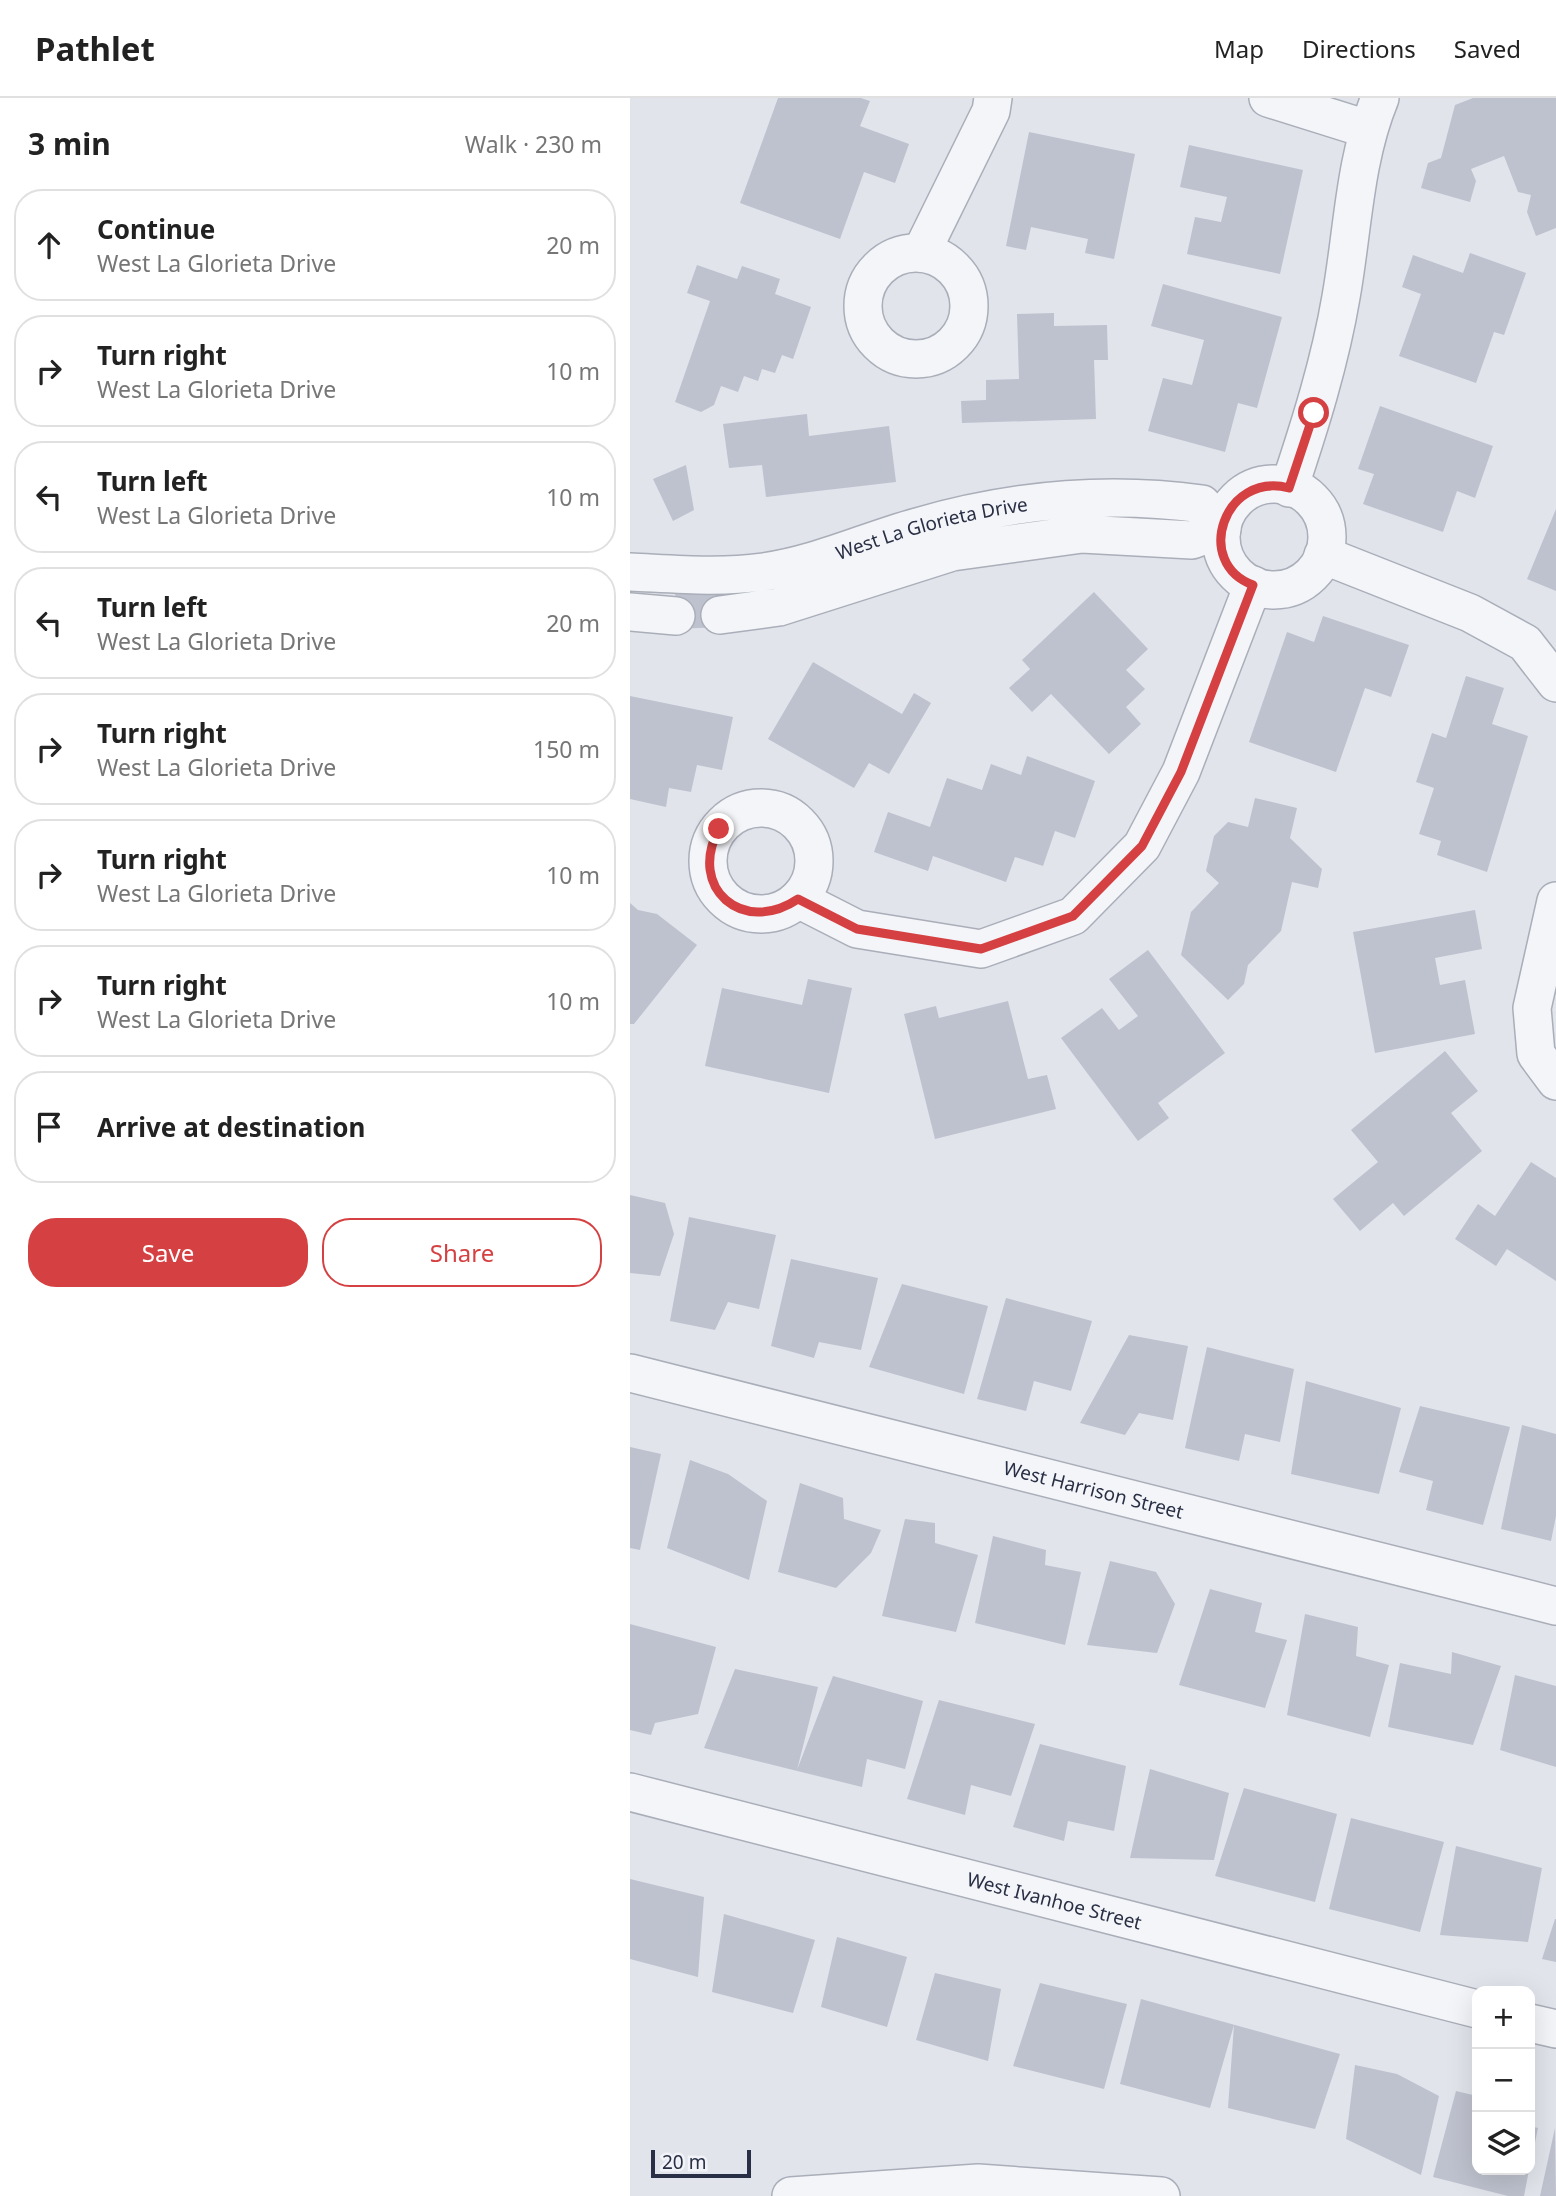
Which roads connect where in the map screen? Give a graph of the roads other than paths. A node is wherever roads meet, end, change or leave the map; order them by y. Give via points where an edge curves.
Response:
1 (993, 98) edge
2 (1268, 98) edge
3 (1373, 113) edge
4 (921, 253) dead end
5 (1289, 488) junction
6 (1222, 529) junction
7 (1323, 555) junction
8 (630, 572) edge
9 (1253, 585) junction
10 (630, 612) edge
11 (720, 615) dead end
12 (676, 616) dead end
13 (1556, 683) edge
14 (798, 899) dead end
15 (1556, 901) edge
16 (1556, 1082) edge
17 (630, 1373) edge
18 (1556, 1606) edge
19 (630, 1792) edge
20 (1472, 2008) edge
21 (1535, 2024) edge
22 (1556, 2029) edge
23 (793, 2196) edge
24 (1161, 2196) edge

1 - 4 street
2 - 3 street
3 - 5 street via 1341,298 1314,413
5 - 6 street via 1261,486 1244,493 1231,505
5 - 7 street via 1310,499 1321,513 1326,529
6 - 8 street, West La Glorieta Drive via 1202,504 1084,497 1004,506 766,571 719,576
6 - 9 street via 1224,557 1234,572
6 - 11 street, West La Glorieta Drive via 1192,540 1082,534 952,552 779,607
7 - 9 street via 1311,576 1296,585 1280,590
7 - 13 street via 1481,619 1525,643
9 - 14 street via 1181,772 1142,846 1073,916 981,949 857,929
10 - 12 street
15 - 16 street via 1532,1008 1536,1054
17 - 18 street, West Harrison Street
19 - 20 street, West Ivanhoe Street
21 - 22 street
23 - 24 street via 978,2183

